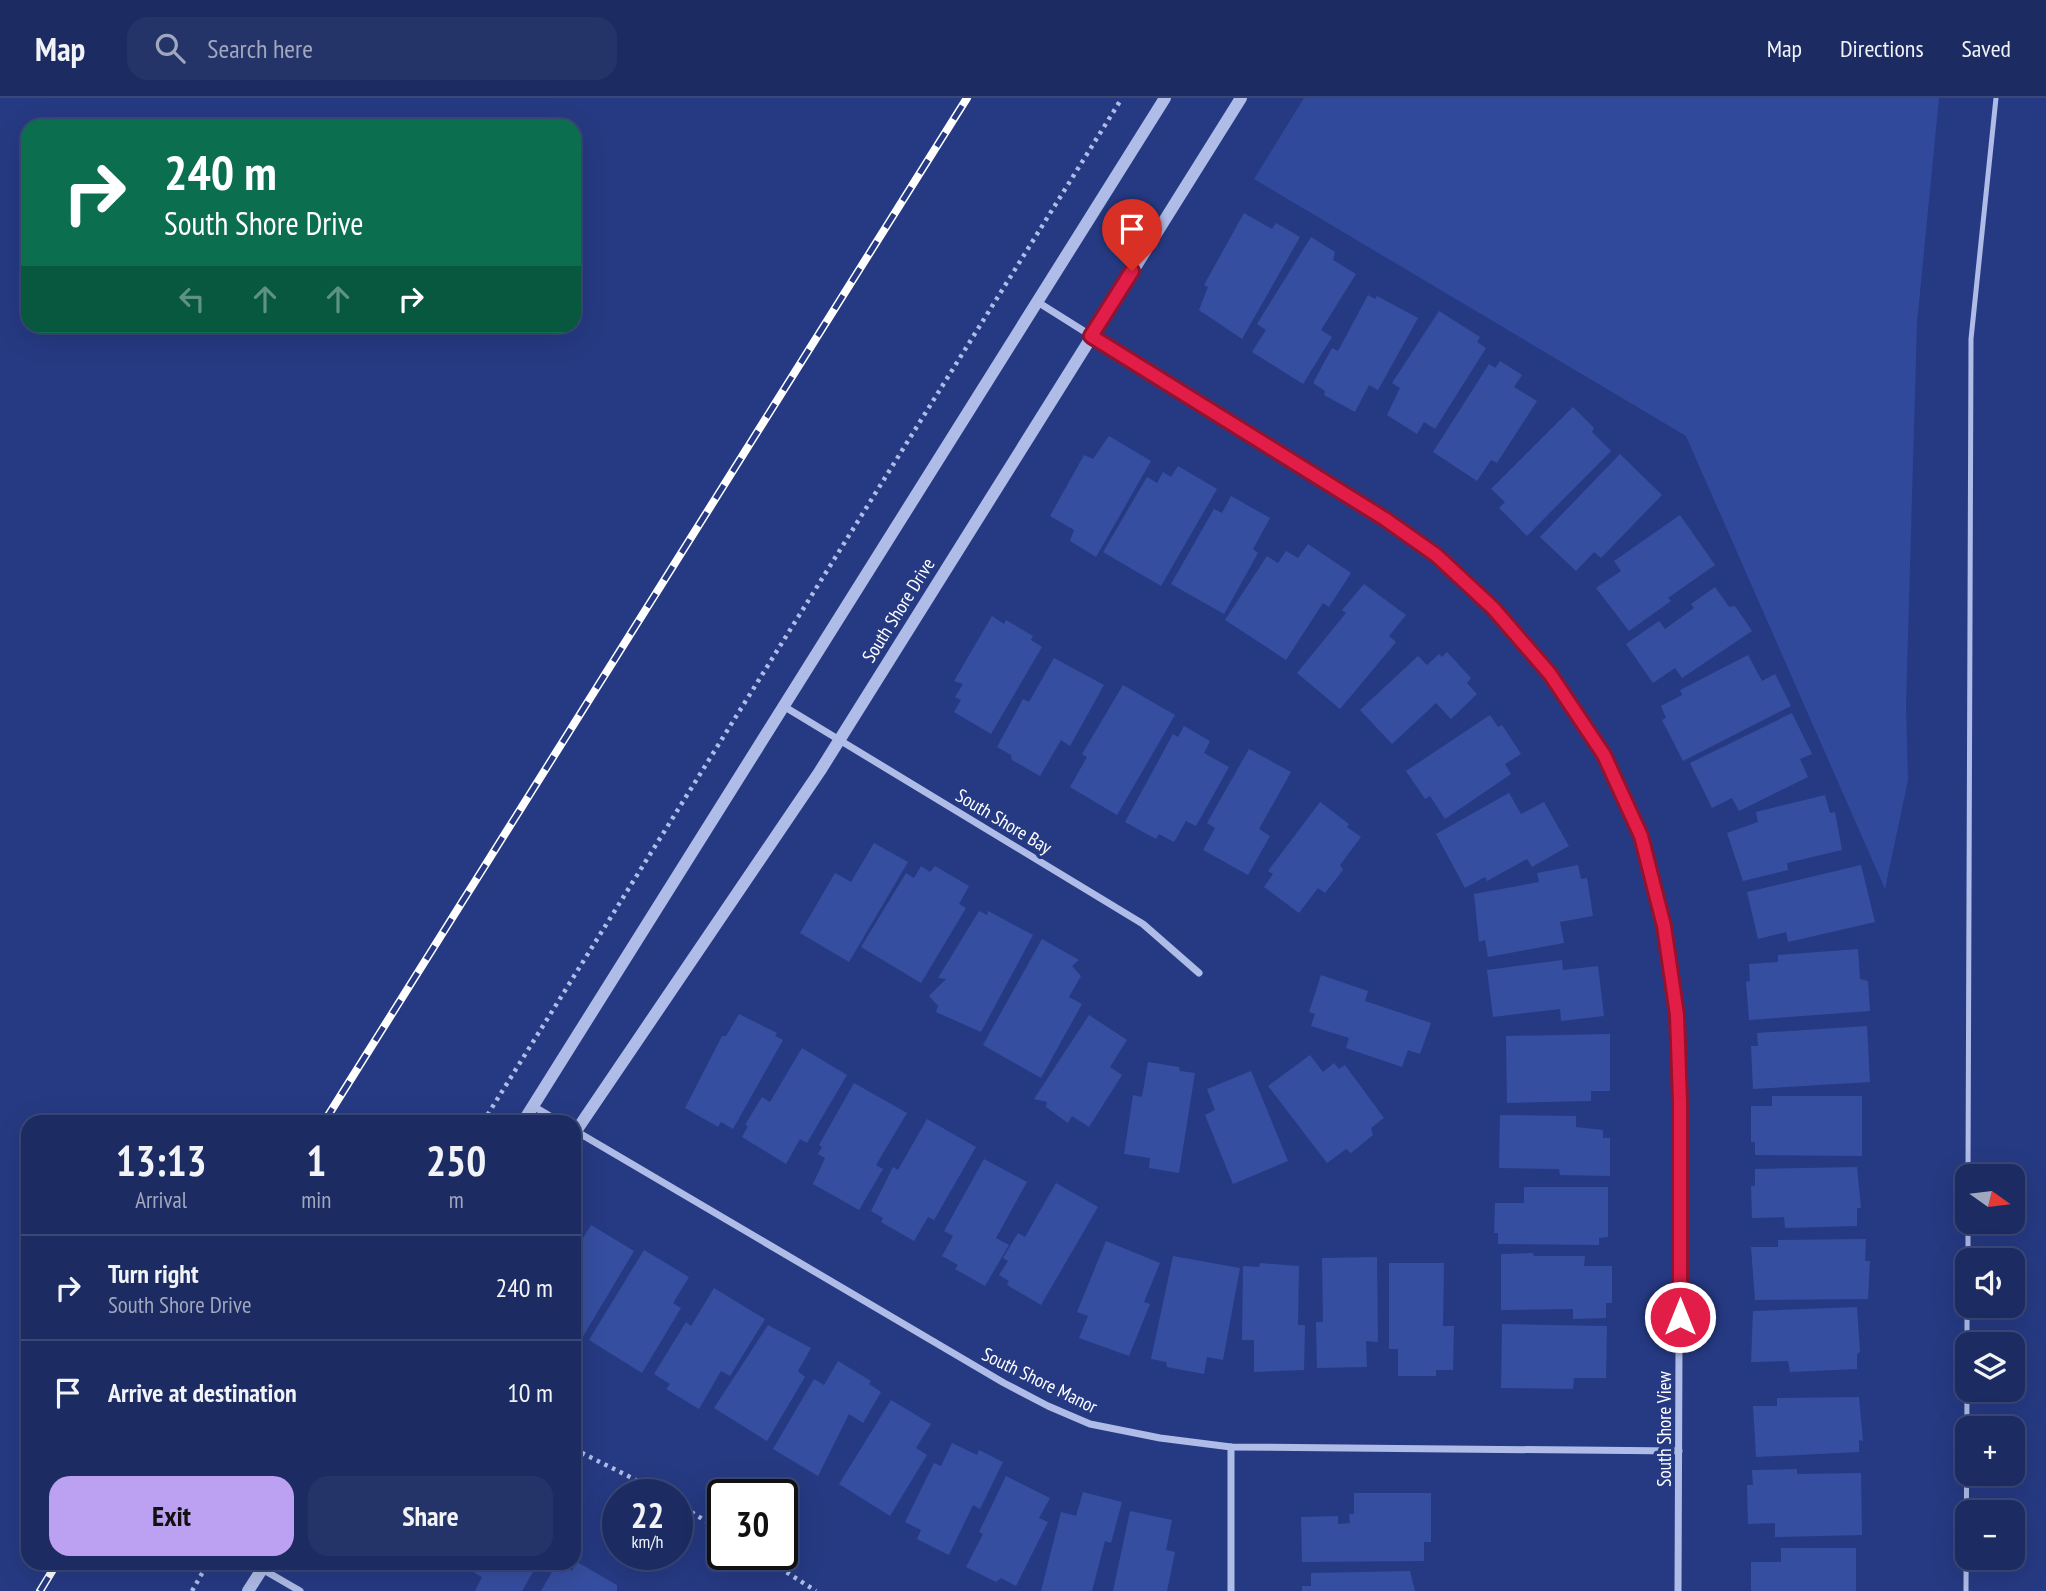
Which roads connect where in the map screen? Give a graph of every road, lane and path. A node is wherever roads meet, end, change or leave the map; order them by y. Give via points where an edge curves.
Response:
1 (1122, 98) edge
2 (1165, 98) edge
3 (1241, 98) edge
4 (1996, 98) edge
5 (1036, 300) junction
6 (1091, 336) junction
7 (785, 707) junction
8 (840, 740) junction
9 (1199, 973) dead end
10 (533, 1106) junction
11 (487, 1115) edge
12 (527, 1115) edge
13 (548, 1115) edge
14 (581, 1123) edge
15 (581, 1136) edge
16 (1968, 1164) edge
17 (1967, 1402) edge
18 (1231, 1447) junction
19 (1679, 1451) junction
20 (581, 1452) edge
21 (634, 1479) edge
22 (204, 1570) edge
23 (261, 1570) edge
24 (270, 1570) edge
25 (783, 1570) edge
26 (192, 1591) edge
27 (248, 1591) edge
28 (300, 1591) edge
29 (816, 1591) edge
30 (1231, 1591) edge
31 (1678, 1591) edge
32 (1966, 1591) edge

1 - 11 path
2 - 5 street
3 - 6 street, South Shore Drive
4 - 16 lane via 1971,339
5 - 6 street, South Shore View
5 - 7 street
6 - 8 street, South Shore Drive
6 - 19 street, South Shore View via 1436,555 1493,608 1550,674 1604,755 1641,836 1664,926 1677,1015
7 - 8 street, South Shore Bay
7 - 10 street
8 - 9 street, South Shore Bay via 1143,923
8 - 14 street, South Shore Drive
10 - 12 street
10 - 13 street
15 - 18 street, South Shore Manor via 1048,1406 1090,1424
17 - 32 lane
18 - 19 street, South Shore Manor
18 - 30 street
19 - 31 street, South Shore View
20 - 21 path
22 - 26 path
23 - 27 street
24 - 28 street
25 - 29 path

